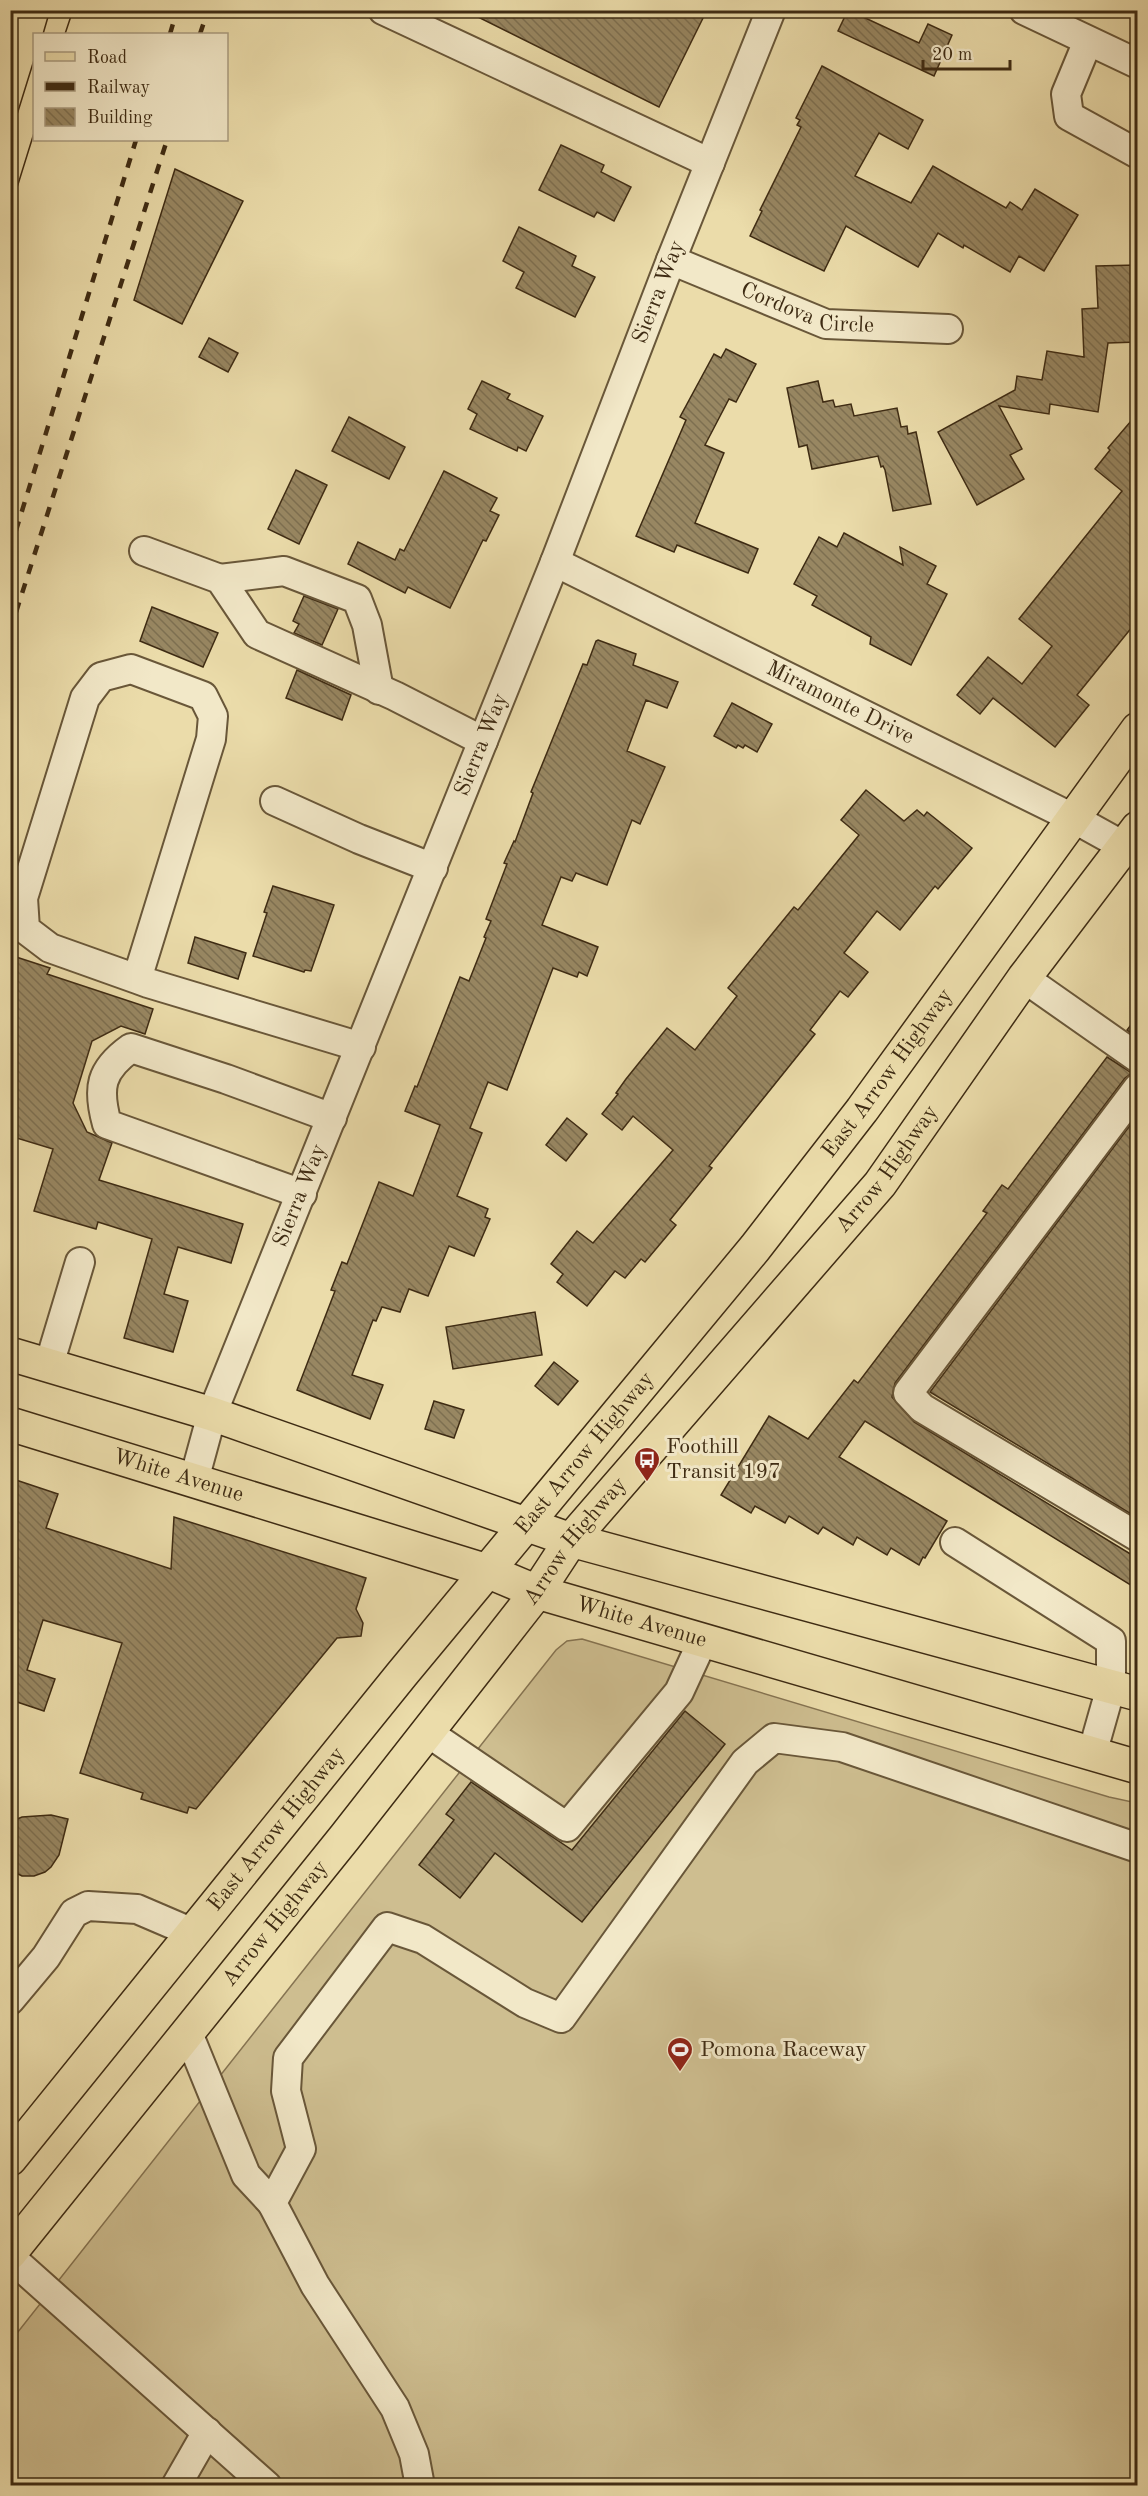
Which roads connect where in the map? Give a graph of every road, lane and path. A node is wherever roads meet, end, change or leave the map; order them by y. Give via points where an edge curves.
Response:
1 (383, 10) edge
2 (771, 10) edge
3 (1024, 10) edge
4 (1088, 41) junction
5 (1137, 64) edge
6 (1137, 154) edge
7 (710, 163) junction
8 (671, 260) junction
9 (948, 329) dead end
10 (144, 551) dead end
11 (555, 562) junction
12 (220, 579) junction
13 (379, 690) junction
14 (1137, 729) edge
15 (483, 741) junction
16 (275, 801) dead end
17 (1073, 818) junction
18 (1133, 843) edge
19 (433, 868) junction
20 (1024, 978) junction
21 (137, 979) junction
22 (361, 1047) junction
23 (1137, 1058) edge
24 (1137, 1089) edge
25 (332, 1118) junction
26 (302, 1194) junction
27 (80, 1262) dead end
28 (10, 1354) edge
29 (49, 1365) junction
30 (212, 1414) junction
31 (10, 1424) edge
32 (194, 1480) junction
33 (524, 1525) junction
34 (1137, 1537) edge
35 (571, 1540) junction
36 (955, 1542) dead end
37 (487, 1571) junction
38 (537, 1592) junction
39 (703, 1640) junction
40 (1124, 1690) edge
41 (427, 1732) junction
42 (1092, 1754) junction
43 (1137, 1767) edge
44 (1137, 1848) edge
45 (193, 1933) junction
46 (10, 2000) edge
47 (188, 2033) junction
48 (10, 2159) edge
49 (272, 2203) junction
50 (10, 2255) edge
51 (207, 2432) junction
52 (176, 2486) edge
53 (267, 2486) edge
54 (420, 2486) edge

1 - 7 street
2 - 7 street, Sierra Way
3 - 4 street
4 - 5 street
4 - 6 street via 1066,94 1069,116
7 - 8 street, Sierra Way
8 - 9 street, Cordova Circle via 826,324
8 - 11 street, Sierra Way
10 - 12 street
11 - 15 street, Sierra Way
11 - 17 street, Miramonte Drive
12 - 13 street via 257,634
12 - 13 street via 284,571 357,598 367,625
13 - 15 street
14 - 17 main road, East Arrow Highway
15 - 19 street, Sierra Way
16 - 19 street
17 - 18 street, Miramonte Drive
17 - 33 main road, East Arrow Highway via 862,1110 755,1248
18 - 20 main road, Arrow Highway
19 - 22 street, Sierra Way
20 - 23 street
20 - 35 main road, Arrow Highway via 880,1184
21 - 21 street via 50,948 25,929 23,898 85,698 101,677 131,669 203,696 213,716 211,739
21 - 22 street
22 - 25 street, Sierra Way
24 - 34 street via 909,1393 922,1408
25 - 26 street, Sierra Way
25 - 26 street via 131,1048 114,1060 102,1080 101,1102 107,1124
26 - 30 street, Sierra Way
27 - 29 street
28 - 29 main road
29 - 30 main road
30 - 32 street, Sierra Way
30 - 33 main road
31 - 32 main road, White Avenue
32 - 37 main road, White Avenue
33 - 35 main road
33 - 37 main road, East Arrow Highway
35 - 38 main road, Arrow Highway
35 - 40 main road
36 - 40 street via 1112,1641
37 - 38 main road, White Avenue
37 - 45 main road, East Arrow Highway
38 - 39 main road, White Avenue
38 - 41 main road, Arrow Highway
39 - 41 street via 679,1692 567,1827
39 - 42 main road, White Avenue
40 - 42 street
41 - 47 main road, Arrow Highway
42 - 43 main road, White Avenue
44 - 49 street via 842,1747 774,1738 745,1762 561,2018 525,2004 423,1938 387,1927 288,2058 286,2091 301,2149
45 - 46 street via 137,1909 88,1906 75,1913 46,1957
45 - 48 main road, East Arrow Highway
47 - 49 street via 246,2175
47 - 50 main road, Arrow Highway
49 - 54 street via 315,2285 395,2408 414,2454
50 - 51 street
51 - 52 street
51 - 53 street

